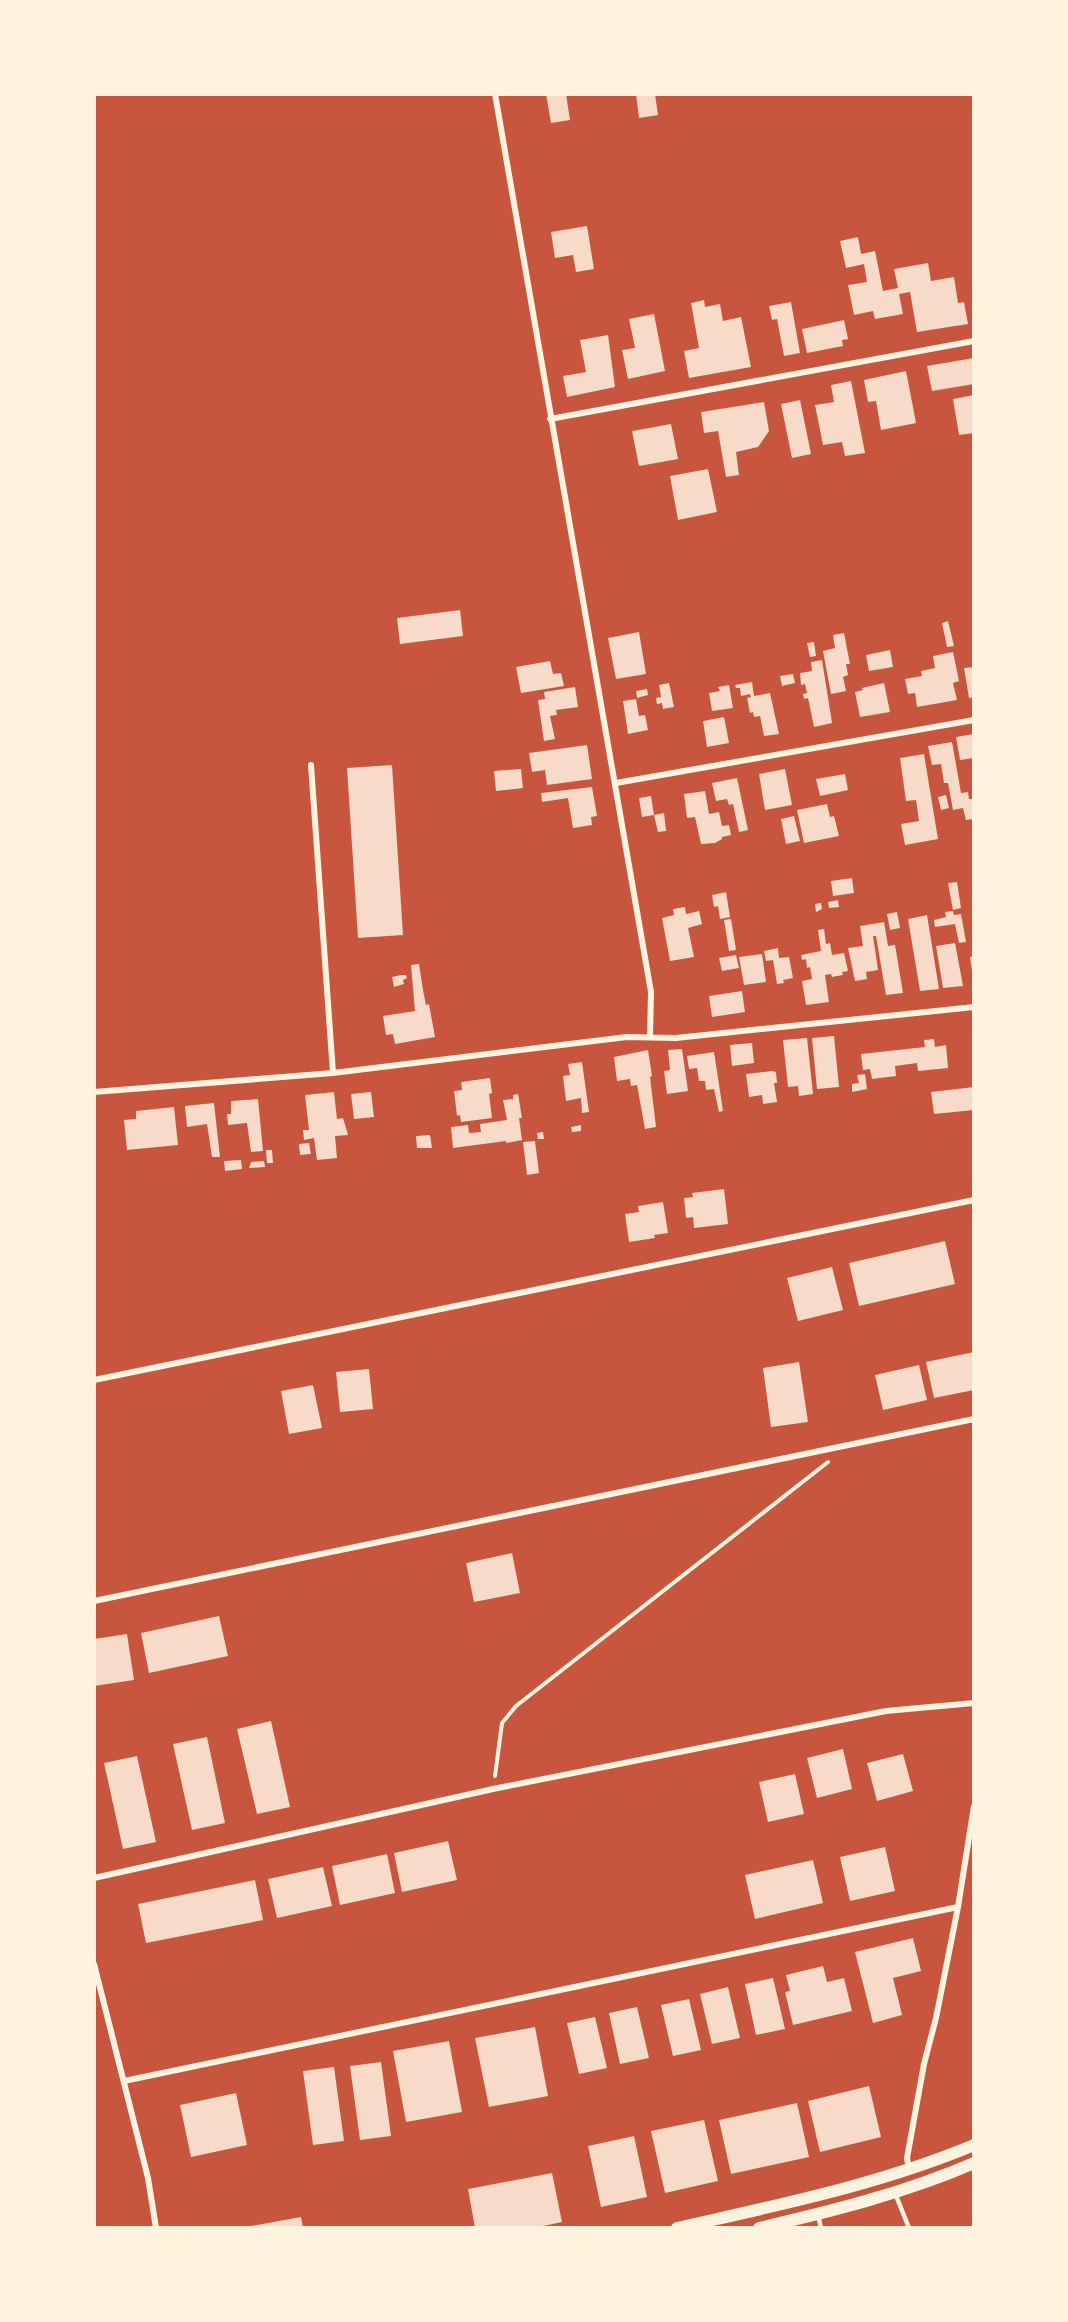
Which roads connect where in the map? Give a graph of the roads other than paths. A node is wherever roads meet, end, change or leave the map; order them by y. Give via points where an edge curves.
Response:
1 (495, 94) edge
2 (974, 341) edge
3 (550, 419) junction
4 (974, 720) edge
5 (311, 765) dead end
6 (616, 783) junction
7 (974, 1007) edge
8 (650, 1037) junction
9 (333, 1073) junction
10 (94, 1092) edge
11 (974, 1200) edge
12 (94, 1380) edge
13 (974, 1419) edge
14 (94, 1601) edge
15 (974, 1703) edge
16 (974, 1806) edge
17 (94, 1878) edge
18 (958, 1907) junction
19 (94, 1964) edge
20 (124, 2081) junction
21 (974, 2145) edge
22 (974, 2163) edge
23 (909, 2170) junction
24 (895, 2193) junction
25 (818, 2215) junction
26 (156, 2228) edge
27 (677, 2228) edge
28 (759, 2228) edge
29 (821, 2228) edge
30 (909, 2228) edge

1 - 3 street
2 - 3 street
3 - 6 street
4 - 6 street
5 - 9 street
6 - 8 street via 651,992
7 - 8 street via 676,1038
8 - 9 street
9 - 10 street
11 - 12 street
13 - 14 street
15 - 17 street via 886,1711 494,1789
16 - 18 street
18 - 20 street
18 - 23 street via 924,2064 907,2158
19 - 20 street
20 - 26 street
21 - 23 main road
22 - 24 main road
23 - 27 main road via 814,2197
24 - 25 main road
24 - 30 lane
25 - 28 main road
25 - 29 lane

